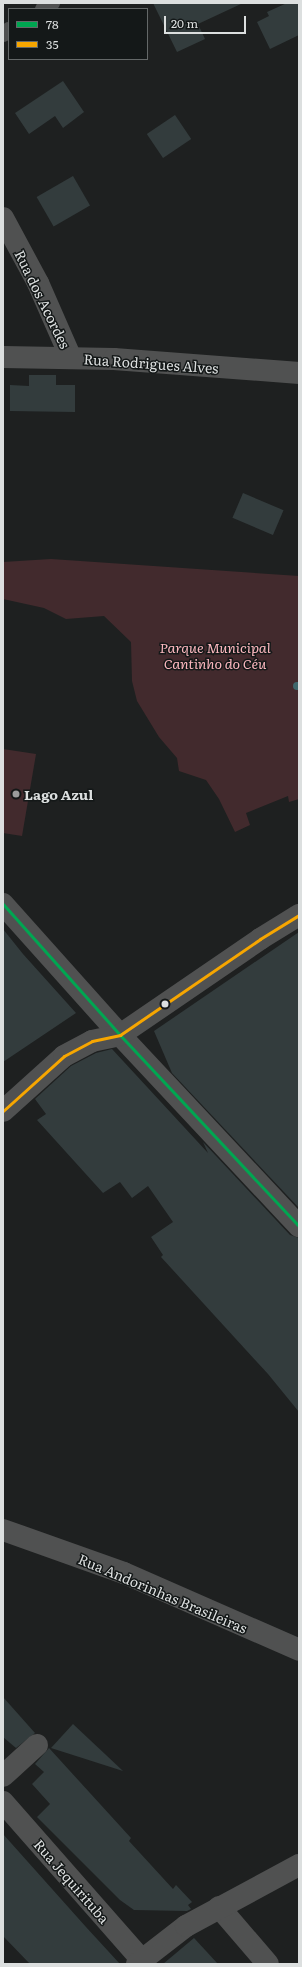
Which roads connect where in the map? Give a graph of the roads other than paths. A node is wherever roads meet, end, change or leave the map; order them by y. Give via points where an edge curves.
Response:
1 (3, 218) edge
2 (3, 357) edge
3 (71, 358) junction
4 (299, 373) edge
5 (3, 904) edge
6 (299, 915) edge
7 (120, 1035) junction
8 (3, 1111) edge
9 (299, 1226) edge
10 (3, 1530) edge
11 (299, 1650) edge
12 (36, 1744) dead end
13 (3, 1776) edge
14 (3, 1802) edge
15 (299, 1865) edge
16 (219, 1907) junction
17 (139, 1962) edge
18 (268, 1964) edge

1 - 3 street, Rua dos Acordes via 41,289
2 - 3 street, Rua Rodrigues Alves
3 - 4 street, Rua Rodrigues Alves
5 - 7 street
6 - 7 street
7 - 8 street via 92,1041 64,1056
7 - 9 street
10 - 11 street, Rua Andorinhas Brasileiras via 124,1573
12 - 13 street
14 - 17 street, Rua Jequirituba
15 - 16 street
16 - 17 street via 186,1926
16 - 18 street

